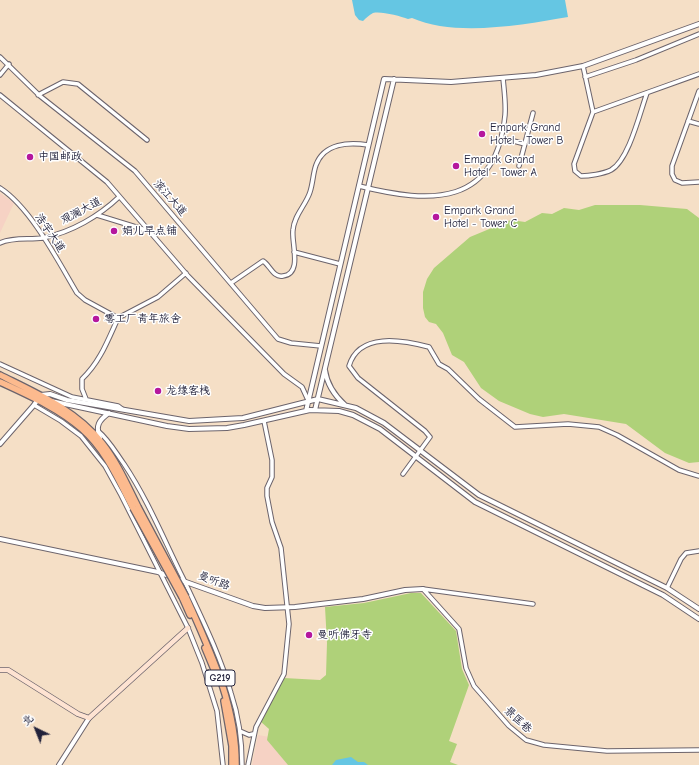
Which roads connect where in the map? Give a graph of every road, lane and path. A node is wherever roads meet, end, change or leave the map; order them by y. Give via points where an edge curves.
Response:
1 (699, 24) edge
2 (699, 34) edge
3 (0, 57) edge
4 (9, 64) junction
5 (583, 66) junction
6 (699, 74) edge
7 (0, 75) edge
8 (585, 76) junction
9 (504, 78) junction
10 (394, 79) junction
11 (699, 91) edge
12 (647, 93) junction
13 (0, 95) edge
14 (38, 95) junction
15 (593, 112) junction
16 (533, 113) dead end
17 (688, 121) junction
18 (699, 124) edge
19 (502, 138) junction
20 (147, 140) dead end
21 (525, 144) junction
22 (368, 145) junction
23 (519, 166) dead end
24 (699, 182) edge
25 (359, 186) junction
26 (0, 188) edge
27 (367, 188) junction
28 (119, 197) junction
29 (97, 215) junction
30 (150, 231) junction
31 (43, 238) junction
32 (0, 243) edge
33 (294, 252) junction
34 (340, 264) junction
35 (186, 273) junction
36 (231, 283) junction
37 (118, 318) junction
38 (321, 346) junction
39 (0, 364) edge
40 (325, 367) junction
41 (0, 375) edge
42 (0, 382) edge
43 (86, 399) junction
44 (318, 399) junction
45 (37, 400) junction
46 (308, 400) junction
47 (51, 401) junction
48 (345, 405) junction
49 (122, 409) junction
50 (315, 410) junction
51 (306, 411) junction
52 (109, 413) junction
53 (147, 414) junction
54 (145, 421) junction
55 (264, 421) junction
56 (96, 431) junction
57 (101, 442) junction
58 (0, 444) edge
59 (422, 451) junction
60 (417, 457) junction
61 (403, 474) dead end
62 (699, 476) edge
63 (135, 508) junction
64 (0, 539) edge
65 (699, 551) edge
66 (158, 572) junction
67 (183, 580) junction
68 (667, 588) junction
69 (423, 589) junction
70 (184, 597) junction
71 (533, 604) dead end
72 (288, 608) junction
73 (699, 609) edge
74 (699, 619) edge
75 (188, 628) junction
76 (0, 670) edge
77 (89, 718) junction
78 (240, 731) junction
79 (253, 734) junction
80 (699, 750) edge
81 (59, 765) edge
82 (223, 765) edge
83 (232, 765) edge
84 (236, 765) edge
85 (242, 765) edge
86 (248, 765) edge

1 - 5 street
2 - 8 street via 636,60
3 - 4 street, 滨江大道
4 - 7 street
4 - 14 street, 滨江大道
5 - 8 street
5 - 9 street
6 - 12 street
8 - 15 street
9 - 10 street via 451,82
9 - 19 street via 505,113
10 - 22 street via 384,79
10 - 27 street
11 - 17 street
12 - 15 street
12 - 15 street via 626,153 620,162 611,170 580,176 575,171 574,164
13 - 28 street via 107,182
14 - 20 street via 63,82 78,84
14 - 36 street, 滨江大道 via 134,171
16 - 21 street
17 - 18 street
17 - 24 street via 672,166 672,174 675,180 682,183
19 - 21 street
19 - 27 street via 495,158 484,173 457,191 418,198
21 - 23 street
22 - 25 street
22 - 33 street via 346,143 328,150 321,157 310,192 292,230
25 - 27 street
25 - 34 street
26 - 31 street, 浩宇大道 via 21,206
27 - 40 street
28 - 29 street, 观澜大道
28 - 30 street
29 - 30 street
29 - 31 street, 观澜大道 via 70,229
30 - 35 street
31 - 32 street, 观澜大道
31 - 37 street, 浩宇大道 via 77,293
33 - 34 street
33 - 36 street via 294,265 288,275 279,276 263,261
34 - 38 street
35 - 37 street via 158,297
35 - 46 street via 284,374 302,387
36 - 38 street, 滨江大道 via 278,339 290,343
37 - 43 street via 103,352 82,379
38 - 46 street
39 - 43 street via 72,397
40 - 44 street
40 - 48 street via 333,393
41 - 45 highway
42 - 45 highway
43 - 49 street
44 - 46 street
44 - 48 street
44 - 50 street
45 - 47 highway
45 - 49 street via 50,394 68,400
45 - 58 street
45 - 63 highway, G219 via 82,429 99,448
45 - 66 street via 72,428 105,466
46 - 51 street
46 - 53 street via 267,413 226,420 189,421
47 - 52 street
47 - 57 highway, G219 via 85,425
48 - 59 street via 370,414
49 - 53 street
50 - 51 street
50 - 60 street via 339,411 366,421
51 - 55 street
52 - 54 street
52 - 56 street via 100,419
53 - 54 street
54 - 55 street via 189,429 227,428
55 - 72 street via 272,460 272,477 267,488 267,496 281,548
56 - 57 street
56 - 67 street via 104,436 129,471 158,524
57 - 63 highway, G219 via 119,469
59 - 60 street
59 - 62 street via 430,437 425,431 358,378 349,366 351,358 360,347 392,341 429,347 439,364 515,427 568,424 599,427 679,470
59 - 68 street via 492,503
60 - 61 street
60 - 74 street via 475,502 663,595
63 - 70 highway, G219, bridge
64 - 66 street, 曼听路
65 - 68 street via 686,553
66 - 67 street, 曼听路
66 - 75 street
67 - 72 street, 曼听路 via 259,607
67 - 78 street via 196,602 221,659
68 - 73 street
69 - 71 street
69 - 72 street, 曼听路
69 - 80 street, 景匡巷 via 459,629 466,668 474,686 509,726 526,740 544,745 607,751
70 - 83 highway, G219 via 213,666 225,706 232,746
70 - 84 highway, G219 via 215,662 230,708 236,744
72 - 79 street via 288,646 284,674
75 - 77 main road
75 - 82 street via 217,711
76 - 77 main road via 8,670 78,714
77 - 81 street
78 - 79 street via 248,735
78 - 85 street
79 - 86 street

